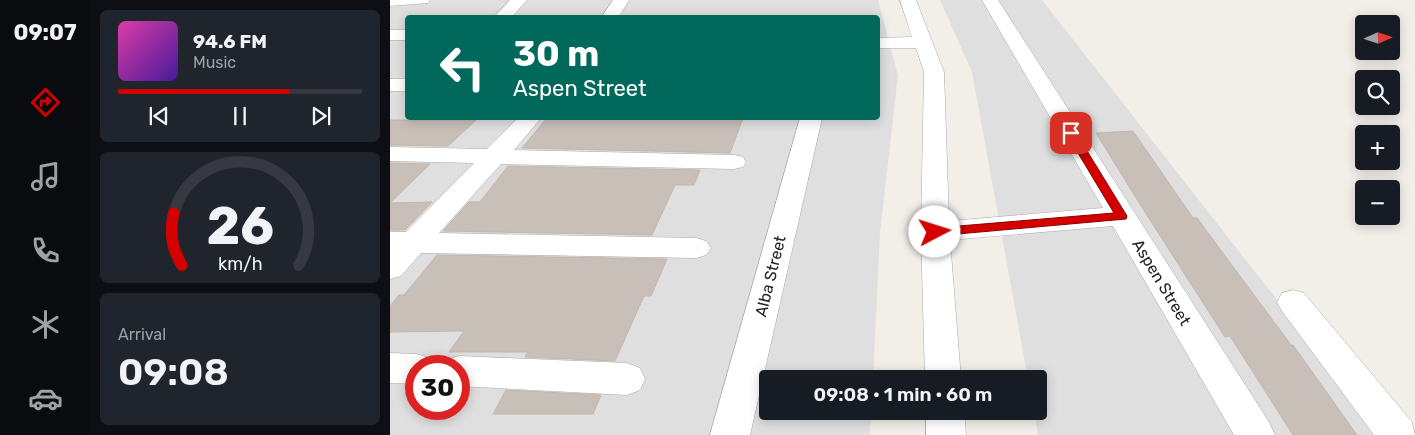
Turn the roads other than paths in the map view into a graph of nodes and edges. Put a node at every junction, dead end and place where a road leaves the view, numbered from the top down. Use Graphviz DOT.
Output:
graph roads {
  1 [pos="422,0"];
  2 [pos="519,0"];
  3 [pos="621,0"];
  4 [pos="908,0"];
  5 [pos="990,0"];
  6 [pos="390,1"];
  7 [pos="504,15"];
  8 [pos="611,15"];
  9 [pos="390,35"];
  10 [pos="405,35"];
  11 [pos="923,42"];
  12 [pos="880,43"];
  13 [pos="390,85"];
  14 [pos="405,85"];
  15 [pos="528,120"];
  16 [pos="810,120"];
  17 [pos="390,154"];
  18 [pos="496,155"];
  19 [pos="734,162"];
  20 [pos="1122,216"];
  21 [pos="935,232"];
  22 [pos="402,242"];
  23 [pos="696,248"];
  24 [pos="390,268"];
  25 [pos="1293,302"];
  26 [pos="390,368"];
  27 [pos="405,369"];
  28 [pos="943,370"];
  29 [pos="470,372"];
  30 [pos="627,379"];
  31 [pos="945,420"];
  32 [pos="730,435"];
  33 [pos="946,435"];
  34 [pos="1255,435"];
  35 [pos="1398,435"];
  1 -- 6 [label="street"];
  2 -- 7 [label="street"];
  3 -- 8 [label="street"];
  4 -- 11 [label="street"];
  5 -- 20 [label="street, Aspen Street"];
  9 -- 10 [label="street"];
  11 -- 12 [label="street"];
  11 -- 21 [label="street"];
  13 -- 14 [label="street"];
  15 -- 18 [label="street"];
  16 -- 32 [label="street, Alba Street"];
  17 -- 18 [label="street"];
  18 -- 19 [label="street"];
  18 -- 22 [label="street"];
  20 -- 21 [label="street"];
  20 -- 34 [label="street, Aspen Street"];
  21 -- 28 [label="street"];
  22 -- 23 [label="street"];
  22 -- 24 [label="street"];
  25 -- 35 [label="street"];
  26 -- 27 [label="street"];
  29 -- 30 [label="street"];
  31 -- 33 [label="street"];
}
